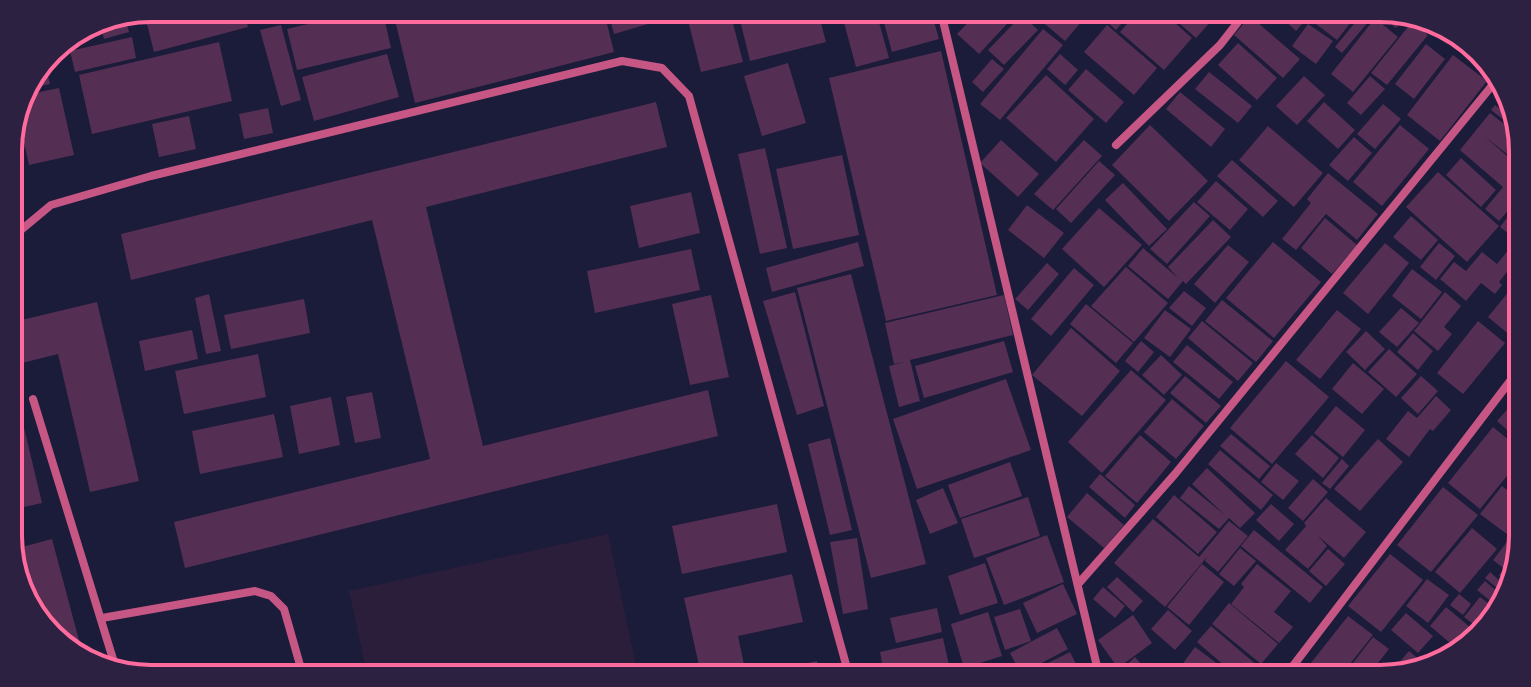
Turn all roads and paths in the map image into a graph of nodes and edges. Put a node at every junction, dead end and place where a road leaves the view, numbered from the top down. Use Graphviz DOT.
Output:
graph roads {
  1 [pos="943,22"];
  2 [pos="1238,22"];
  3 [pos="1492,86"];
  4 [pos="1116,145"];
  5 [pos="22,229"];
  6 [pos="1509,382"];
  7 [pos="33,399"];
  8 [pos="1079,583"];
  9 [pos="102,618"];
  10 [pos="113,659"];
  11 [pos="300,665"];
  12 [pos="846,665"];
  13 [pos="1097,665"];
  14 [pos="1294,665"];
  1 -- 8 [label="street"];
  2 -- 4 [label="street"];
  3 -- 8 [label="street"];
  5 -- 12 [label="street"];
  6 -- 14 [label="street"];
  7 -- 9 [label="street"];
  8 -- 13 [label="street"];
  9 -- 10 [label="street"];
  9 -- 11 [label="street"];
}
